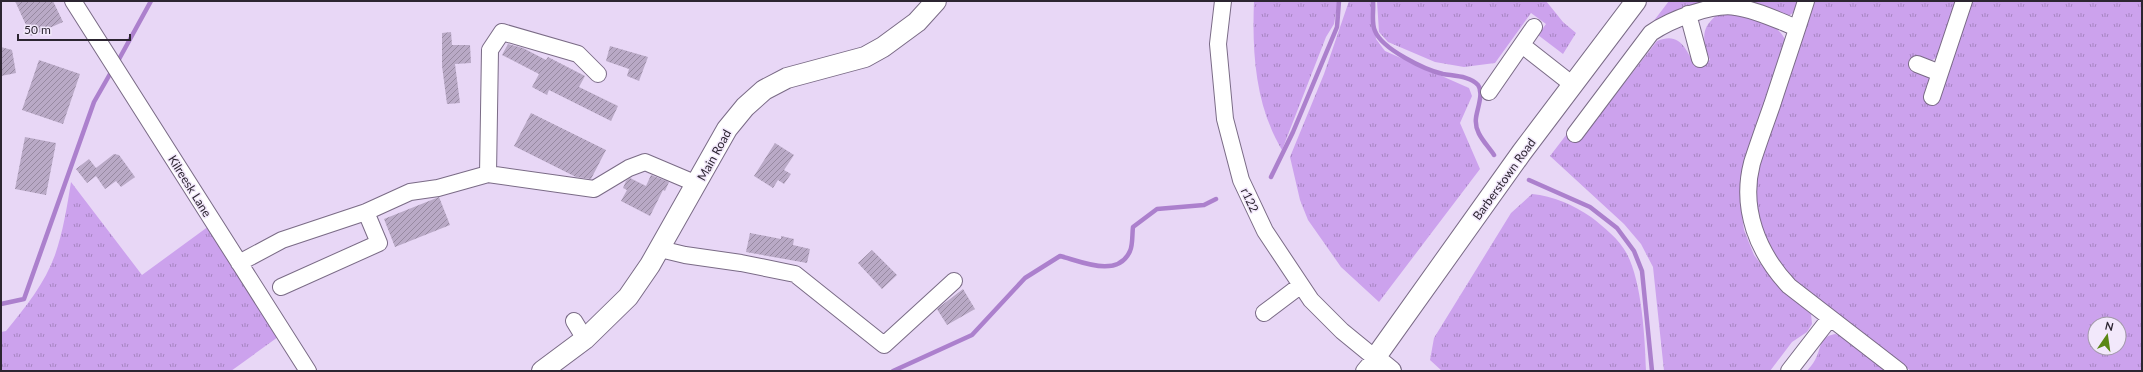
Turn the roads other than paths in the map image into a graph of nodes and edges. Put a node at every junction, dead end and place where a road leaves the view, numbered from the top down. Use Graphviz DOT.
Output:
graph roads {
  1 [pos="73,1"];
  2 [pos="936,1"];
  3 [pos="1223,1"];
  4 [pos="1636,1"];
  5 [pos="1806,1"];
  6 [pos="1964,1"];
  7 [pos="1688,14"];
  8 [pos="1534,28"];
  9 [pos="1797,28"];
  10 [pos="1522,46"];
  11 [pos="1700,59"];
  12 [pos="1916,64"];
  13 [pos="1940,73"];
  14 [pos="598,74"];
  15 [pos="1573,85"];
  16 [pos="1489,92"];
  17 [pos="1932,97"];
  18 [pos="1575,134"];
  19 [pos="488,174"];
  20 [pos="697,184"];
  21 [pos="366,212"];
  22 [pos="660,248"];
  23 [pos="239,263"];
  24 [pos="954,281"];
  25 [pos="1301,285"];
  26 [pos="281,287"];
  27 [pos="1264,313"];
  28 [pos="1830,318"];
  29 [pos="574,321"];
  30 [pos="585,339"];
  31 [pos="1369,364"];
  32 [pos="308,371"];
  33 [pos="542,371"];
  34 [pos="1391,371"];
  35 [pos="1789,371"];
  36 [pos="1899,371"];
  1 -- 23 [label="street, Kilreesk Lane"];
  2 -- 20 [label="main road, Main Road"];
  3 -- 25 [label="street, r122"];
  4 -- 15 [label="main road, Barberstown Road"];
  5 -- 9 [label="street"];
  6 -- 13 [label="street"];
  7 -- 9 [label="street"];
  7 -- 11 [label="street"];
  7 -- 18 [label="street"];
  8 -- 10 [label="street"];
  9 -- 28 [label="street"];
  10 -- 15 [label="street"];
  10 -- 16 [label="street"];
  12 -- 13 [label="street"];
  13 -- 17 [label="street"];
  14 -- 19 [label="street"];
  15 -- 31 [label="main road, Barberstown Road"];
  19 -- 20 [label="street"];
  19 -- 21 [label="street"];
  20 -- 22 [label="main road, Main Road"];
  21 -- 23 [label="street"];
  21 -- 26 [label="street"];
  22 -- 24 [label="street"];
  22 -- 30 [label="main road, Main Road"];
  23 -- 32 [label="street, Kilreesk Lane"];
  25 -- 27 [label="street"];
  25 -- 31 [label="street, r122"];
  28 -- 35 [label="street"];
  28 -- 36 [label="street"];
  29 -- 30 [label="street"];
  30 -- 33 [label="main road, Main Road"];
  31 -- 34 [label="main road"];
}
